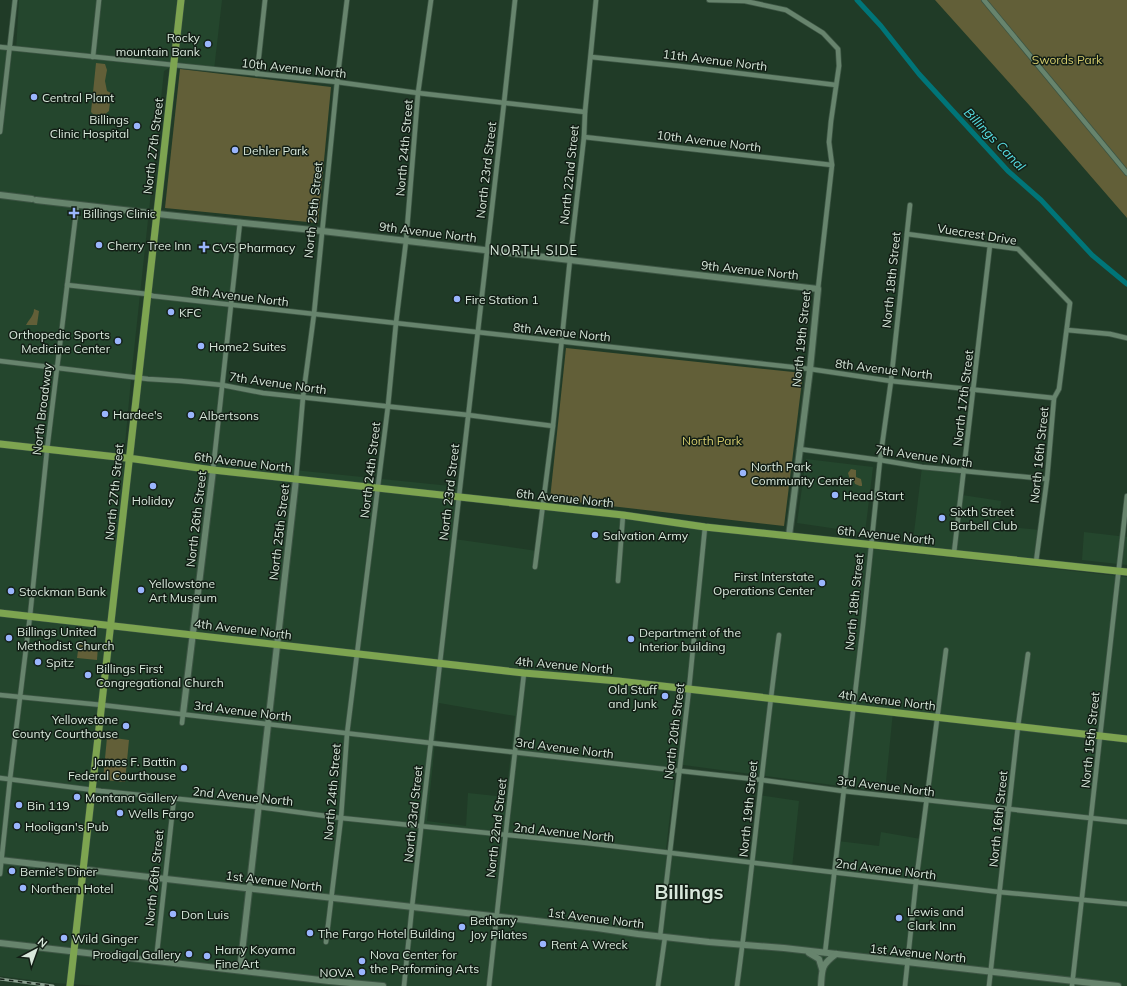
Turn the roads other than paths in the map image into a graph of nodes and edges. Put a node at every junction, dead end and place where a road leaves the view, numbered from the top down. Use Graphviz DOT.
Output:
graph roads {
  1 [pos="15,0"];
  2 [pos="99,0"];
  3 [pos="181,0"];
  4 [pos="264,0"];
  5 [pos="347,0"];
  6 [pos="431,0"];
  7 [pos="515,0"];
  8 [pos="596,0"];
  9 [pos="709,0"];
  10 [pos="984,0"];
  11 [pos="0,47"];
  12 [pos="10,48"];
  13 [pos="93,57"];
  14 [pos="591,57"];
  15 [pos="174,64"];
  16 [pos="258,74"];
  17 [pos="337,82"];
  18 [pos="836,85"];
  19 [pos="418,94"];
  20 [pos="504,103"];
  21 [pos="585,112"];
  22 [pos="0,132"];
  23 [pos="584,137"];
  24 [pos="832,165"];
  25 [pos="1127,173"];
  26 [pos="0,195"];
  27 [pos="77,205"];
  28 [pos="910,205"];
  29 [pos="156,214"];
  30 [pos="240,222"];
  31 [pos="322,231"];
  32 [pos="907,234"];
  33 [pos="406,241"];
  34 [pos="990,245"];
  35 [pos="487,250"];
  36 [pos="570,259"];
  37 [pos="67,285"];
  38 [pos="818,289"];
  39 [pos="147,294"];
  40 [pos="1070,302"];
  41 [pos="231,305"];
  42 [pos="314,314"];
  43 [pos="396,323"];
  44 [pos="1067,330"];
  45 [pos="478,333"];
  46 [pos="1127,338"];
  47 [pos="561,342"];
  48 [pos="0,361"];
  49 [pos="57,368"];
  50 [pos="810,369"];
  51 [pos="139,377"];
  52 [pos="890,381"];
  53 [pos="222,385"];
  54 [pos="974,390"];
  55 [pos="303,397"];
  56 [pos="1054,398"];
  57 [pos="388,406"];
  58 [pos="468,415"];
  59 [pos="553,426"];
  60 [pos="0,444"];
  61 [pos="799,449"];
  62 [pos="47,450"];
  63 [pos="130,458"];
  64 [pos="880,460"];
  65 [pos="213,470"];
  66 [pos="964,472"];
  67 [pos="296,479"];
  68 [pos="1047,480"];
  69 [pos="378,488"];
  70 [pos="1127,496"];
  71 [pos="459,498"];
  72 [pos="544,507"];
  73 [pos="623,515"];
  74 [pos="705,527"];
  75 [pos="789,536"];
  76 [pos="871,544"];
  77 [pos="954,553"];
  78 [pos="1036,562"];
  79 [pos="535,567"];
  80 [pos="1118,571"];
  81 [pos="1127,572"];
  82 [pos="618,581"];
  83 [pos="0,613"];
  84 [pos="30,616"];
  85 [pos="111,626"];
  86 [pos="193,634"];
  87 [pos="779,635"];
  88 [pos="277,644"];
  89 [pos="946,650"];
  90 [pos="357,653"];
  91 [pos="1028,654"];
  92 [pos="440,663"];
  93 [pos="524,673"];
  94 [pos="689,689"];
  95 [pos="0,696"];
  96 [pos="20,698"];
  97 [pos="770,698"];
  98 [pos="102,705"];
  99 [pos="854,707"];
  100 [pos="183,714"];
  101 [pos="936,717"];
  102 [pos="182,722"];
  103 [pos="268,724"];
  104 [pos="1018,726"];
  105 [pos="347,734"];
  106 [pos="1101,736"];
  107 [pos="1127,739"];
  108 [pos="431,744"];
  109 [pos="515,752"];
  110 [pos="679,772"];
  111 [pos="0,778"];
  112 [pos="10,779"];
  113 [pos="762,780"];
  114 [pos="92,789"];
  115 [pos="843,791"];
  116 [pos="174,798"];
  117 [pos="926,801"];
  118 [pos="259,807"];
  119 [pos="1009,810"];
  120 [pos="341,818"];
  121 [pos="1091,818"];
  122 [pos="1127,822"];
  123 [pos="422,826"];
  124 [pos="505,836"];
  125 [pos="670,854"];
  126 [pos="1,861"];
  127 [pos="753,863"];
  128 [pos="83,870"];
  129 [pos="835,872"];
  130 [pos="0,874"];
  131 [pos="165,879"];
  132 [pos="916,882"];
  133 [pos="250,889"];
  134 [pos="999,892"];
  135 [pos="331,898"];
  136 [pos="1083,900"];
  137 [pos="1127,904"];
  138 [pos="412,907"];
  139 [pos="495,916"];
  140 [pos="662,937"];
  141 [pos="326,942"];
  142 [pos="0,943"];
  143 [pos="743,945"];
  144 [pos="807,951"];
  145 [pos="74,953"];
  146 [pos="825,953"];
  147 [pos="836,954"];
  148 [pos="156,961"];
  149 [pos="908,962"];
  150 [pos="240,970"];
  151 [pos="822,970"];
  152 [pos="990,972"];
  153 [pos="1072,983"];
  154 [pos="70,986"];
  155 [pos="383,986"];
  156 [pos="404,986"];
  157 [pos="489,986"];
  158 [pos="658,986"];
  159 [pos="737,986"];
  160 [pos="821,986"];
  161 [pos="905,986"];
  162 [pos="989,986"];
  163 [pos="1118,986"];
  1 -- 12 [label="street"];
  2 -- 13 [label="street"];
  3 -- 15 [label="main road, North 27th Street"];
  4 -- 16 [label="street"];
  5 -- 17 [label="street, North 25th Street"];
  6 -- 19 [label="street, North 24th Street"];
  7 -- 20 [label="street, North 23rd Street"];
  8 -- 14 [label="street, North 22nd Street"];
  9 -- 18 [label="street, North 19th Street"];
  10 -- 25 [label="street"];
  11 -- 12 [label="street, 10th Avenue North"];
  12 -- 13 [label="street, 10th Avenue North"];
  12 -- 22 [label="street"];
  13 -- 15 [label="street, 10th Avenue North"];
  14 -- 18 [label="street, 11th Avenue North"];
  14 -- 21 [label="street, North 22nd Street"];
  15 -- 16 [label="street, 10th Avenue North"];
  15 -- 29 [label="main road, North 27th Street"];
  16 -- 17 [label="street, 10th Avenue North"];
  17 -- 19 [label="street, 10th Avenue North"];
  17 -- 31 [label="street, North 25th Street"];
  18 -- 24 [label="street, North 19th Street"];
  19 -- 20 [label="street, 10th Avenue North"];
  19 -- 33 [label="street, North 24th Street"];
  20 -- 21 [label="street, 10th Avenue North"];
  20 -- 35 [label="street, North 23rd Street"];
  21 -- 23 [label="street, North 22nd Street"];
  23 -- 24 [label="street, 10th Avenue North"];
  23 -- 36 [label="street, North 22nd Street"];
  24 -- 38 [label="street, North 19th Street"];
  26 -- 27 [label="street, 9th Avenue North"];
  27 -- 29 [label="street, 9th Avenue North"];
  27 -- 37 [label="street, North Broadway"];
  28 -- 32 [label="street, North 18th Street"];
  29 -- 30 [label="street, 9th Avenue North"];
  29 -- 39 [label="main road, North 27th Street"];
  30 -- 31 [label="street, 9th Avenue North"];
  30 -- 41 [label="street, North 26th Street"];
  31 -- 33 [label="street, 9th Avenue North"];
  31 -- 42 [label="street, North 25th Street"];
  32 -- 34 [label="street, Vuecrest Drive"];
  32 -- 52 [label="street, North 18th Street"];
  33 -- 35 [label="street, 9th Avenue North"];
  33 -- 43 [label="street, North 24th Street"];
  34 -- 40 [label="street, Vuecrest Drive"];
  34 -- 54 [label="street, North 17th Street"];
  35 -- 36 [label="street, 9th Avenue North"];
  35 -- 45 [label="street, North 23rd Street"];
  36 -- 38 [label="street, 9th Avenue North"];
  36 -- 47 [label="street, North 22nd Street"];
  37 -- 39 [label="street, 8th Avenue North"];
  37 -- 49 [label="street, North Broadway"];
  38 -- 50 [label="street, North 19th Street"];
  39 -- 41 [label="street, 8th Avenue North"];
  39 -- 51 [label="main road, North 27th Street"];
  40 -- 44 [label="street, North 16th Street"];
  41 -- 42 [label="street, 8th Avenue North"];
  41 -- 53 [label="street, North 26th Street"];
  42 -- 43 [label="street, 8th Avenue North"];
  42 -- 55 [label="street, North 25th Street"];
  43 -- 45 [label="street, 8th Avenue North"];
  43 -- 57 [label="street, North 24th Street"];
  44 -- 46 [label="street"];
  44 -- 56 [label="street, North 16th Street"];
  45 -- 47 [label="street, 8th Avenue North"];
  45 -- 58 [label="street, North 23rd Street"];
  47 -- 50 [label="street, 8th Avenue North"];
  47 -- 59 [label="street, North 22nd Street"];
  48 -- 49 [label="street, 7th Avenue North"];
  49 -- 51 [label="street, 7th Avenue North"];
  49 -- 62 [label="street, North Broadway"];
  50 -- 52 [label="street, 8th Avenue North"];
  50 -- 61 [label="street, North 19th Street"];
  51 -- 53 [label="street, 7th Avenue North"];
  51 -- 63 [label="main road, North 27th Street"];
  52 -- 54 [label="street, 8th Avenue North"];
  52 -- 64 [label="street, North 18th Street"];
  53 -- 55 [label="street, 7th Avenue North"];
  53 -- 65 [label="street, North 26th Street"];
  54 -- 56 [label="street, 8th Avenue North"];
  54 -- 66 [label="street, North 17th Street"];
  55 -- 57 [label="street, 7th Avenue North"];
  55 -- 67 [label="street, North 25th Street"];
  56 -- 68 [label="street, North 16th Street"];
  57 -- 58 [label="street, 7th Avenue North"];
  57 -- 69 [label="street, North 24th Street"];
  58 -- 59 [label="street, 7th Avenue North"];
  58 -- 71 [label="street, North 23rd Street"];
  59 -- 72 [label="street, North 22nd Street"];
  60 -- 62 [label="main road, 6th Avenue North"];
  61 -- 64 [label="street, 7th Avenue North"];
  61 -- 75 [label="street, North 19th Street"];
  62 -- 63 [label="main road, 6th Avenue North"];
  62 -- 84 [label="street, North Broadway"];
  63 -- 65 [label="main road, 6th Avenue North"];
  63 -- 85 [label="main road, North 27th Street"];
  64 -- 66 [label="street, 7th Avenue North"];
  64 -- 76 [label="street, North 18th Street"];
  65 -- 67 [label="main road, 6th Avenue North"];
  65 -- 86 [label="street, North 26th Street"];
  66 -- 68 [label="street, 7th Avenue North"];
  66 -- 77 [label="street, North 17th Street"];
  67 -- 69 [label="main road, 6th Avenue North"];
  67 -- 88 [label="street, North 25th Street"];
  68 -- 78 [label="street, North 16th Street"];
  69 -- 71 [label="main road, 6th Avenue North"];
  69 -- 90 [label="street, North 24th Street"];
  70 -- 80 [label="street, North 15th Street"];
  71 -- 72 [label="main road, 6th Avenue North"];
  71 -- 92 [label="street, North 23rd Street"];
  72 -- 73 [label="main road, 6th Avenue North"];
  72 -- 79 [label="street, North 22nd Street"];
  73 -- 74 [label="main road, 6th Avenue North"];
  73 -- 82 [label="street"];
  74 -- 75 [label="main road, 6th Avenue North"];
  74 -- 94 [label="street, North 20th Street"];
  75 -- 76 [label="main road, 6th Avenue North"];
  76 -- 77 [label="main road, 6th Avenue North"];
  76 -- 99 [label="street, North 18th Street"];
  77 -- 78 [label="main road, 6th Avenue North"];
  78 -- 80 [label="main road, 6th Avenue North"];
  80 -- 81 [label="main road, 6th Avenue North"];
  80 -- 106 [label="street, North 15th Street"];
  83 -- 84 [label="main road, 4th Avenue North"];
  84 -- 85 [label="main road, 4th Avenue North"];
  84 -- 96 [label="street, North Broadway"];
  85 -- 86 [label="main road, 4th Avenue North"];
  85 -- 98 [label="main road, North 27th Street"];
  86 -- 88 [label="main road, 4th Avenue North"];
  86 -- 100 [label="street, North 26th Street"];
  87 -- 97 [label="street, North 19th Street"];
  88 -- 90 [label="main road, 4th Avenue North"];
  88 -- 103 [label="street, North 25th Street"];
  89 -- 101 [label="street"];
  90 -- 92 [label="main road, 4th Avenue North"];
  90 -- 105 [label="street, North 24th Street"];
  91 -- 104 [label="street, North 16th Street"];
  92 -- 93 [label="main road, 4th Avenue North"];
  92 -- 108 [label="street, North 23rd Street"];
  93 -- 94 [label="main road, 4th Avenue North"];
  93 -- 109 [label="street, North 22nd Street"];
  94 -- 97 [label="main road, 4th Avenue North"];
  94 -- 110 [label="street, North 20th Street"];
  95 -- 96 [label="street, 3rd Avenue North"];
  96 -- 98 [label="street, 3rd Avenue North"];
  96 -- 112 [label="street, North Broadway"];
  97 -- 99 [label="main road, 4th Avenue North"];
  97 -- 113 [label="street, North 19th Street"];
  98 -- 100 [label="street, 3rd Avenue North"];
  98 -- 114 [label="main road, North 27th Street"];
  99 -- 101 [label="main road, 4th Avenue North"];
  99 -- 115 [label="street, North 18th Street"];
  100 -- 102 [label="street, North 26th Street"];
  100 -- 103 [label="street, 3rd Avenue North"];
  101 -- 104 [label="main road, 4th Avenue North"];
  101 -- 117 [label="street"];
  103 -- 105 [label="street, 3rd Avenue North"];
  103 -- 118 [label="street, North 25th Street"];
  104 -- 106 [label="main road, 4th Avenue North"];
  104 -- 119 [label="street, North 16th Street"];
  105 -- 108 [label="street, 3rd Avenue North"];
  105 -- 120 [label="street, North 24th Street"];
  106 -- 107 [label="main road, 4th Avenue North"];
  106 -- 121 [label="street, North 15th Street"];
  108 -- 109 [label="street, 3rd Avenue North"];
  108 -- 123 [label="street, North 23rd Street"];
  109 -- 110 [label="street, 3rd Avenue North"];
  109 -- 124 [label="street, North 22nd Street"];
  110 -- 113 [label="street, 3rd Avenue North"];
  110 -- 125 [label="street, North 20th Street"];
  111 -- 112 [label="street, 2nd Avenue North"];
  112 -- 114 [label="street, 2nd Avenue North"];
  112 -- 126 [label="street, North Broadway"];
  113 -- 115 [label="street, 3rd Avenue North"];
  113 -- 127 [label="street, North 19th Street"];
  114 -- 116 [label="street, 2nd Avenue North"];
  114 -- 128 [label="main road, North 27th Street"];
  115 -- 117 [label="street, 3rd Avenue North"];
  115 -- 129 [label="street, North 18th Street"];
  116 -- 118 [label="street, 2nd Avenue North"];
  116 -- 131 [label="street, North 26th Street"];
  117 -- 119 [label="street, 3rd Avenue North"];
  117 -- 132 [label="street"];
  118 -- 120 [label="street, 2nd Avenue North"];
  118 -- 133 [label="street, North 25th Street"];
  119 -- 121 [label="street, 3rd Avenue North"];
  119 -- 134 [label="street, North 16th Street"];
  120 -- 123 [label="street, 2nd Avenue North"];
  120 -- 135 [label="street, North 24th Street"];
  121 -- 122 [label="street, 3rd Avenue North"];
  121 -- 136 [label="street, North 15th Street"];
  123 -- 124 [label="street, 2nd Avenue North"];
  123 -- 138 [label="street, North 23rd Street"];
  124 -- 125 [label="street, 2nd Avenue North"];
  124 -- 139 [label="street, North 22nd Street"];
  125 -- 127 [label="street, 2nd Avenue North"];
  125 -- 140 [label="street, North 20th Street"];
  126 -- 128 [label="street, 1st Avenue North"];
  126 -- 130 [label="street, North Broadway"];
  127 -- 129 [label="street, 2nd Avenue North"];
  127 -- 143 [label="street, North 19th Street"];
  128 -- 131 [label="street, 1st Avenue North"];
  128 -- 145 [label="main road, North 27th Street"];
  129 -- 132 [label="street, 2nd Avenue North"];
  129 -- 146 [label="street, North 18th Street"];
  131 -- 133 [label="street, 1st Avenue North"];
  131 -- 148 [label="street, North 26th Street"];
  132 -- 134 [label="street, 2nd Avenue North"];
  132 -- 149 [label="street"];
  133 -- 135 [label="street, 1st Avenue North"];
  133 -- 150 [label="street, North 25th Street"];
  134 -- 136 [label="street, 2nd Avenue North"];
  134 -- 152 [label="street, North 16th Street"];
  135 -- 138 [label="street, 1st Avenue North"];
  135 -- 141 [label="street, North 24th Street"];
  136 -- 137 [label="street, 2nd Avenue North"];
  136 -- 153 [label="street, North 15th Street"];
  138 -- 139 [label="street, 1st Avenue North"];
  138 -- 156 [label="street, North 23rd Street"];
  139 -- 140 [label="street, 1st Avenue North"];
  139 -- 157 [label="street, North 22nd Street"];
  140 -- 143 [label="street, 1st Avenue North"];
  140 -- 158 [label="street, North 20th Street"];
  142 -- 145 [label="street"];
  143 -- 144 [label="street, 1st Avenue North"];
  143 -- 159 [label="street, North 19th Street"];
  144 -- 146 [label="street, 1st Avenue North"];
  144 -- 151 [label="street"];
  145 -- 148 [label="street"];
  145 -- 154 [label="main road, North 27th Street"];
  146 -- 147 [label="street, 1st Avenue North"];
  147 -- 149 [label="street, 1st Avenue North"];
  147 -- 151 [label="street"];
  148 -- 150 [label="street"];
  149 -- 152 [label="street, 1st Avenue North"];
  149 -- 161 [label="street"];
  150 -- 155 [label="street"];
  151 -- 160 [label="street"];
  152 -- 153 [label="street, 1st Avenue North"];
  152 -- 162 [label="street, North 16th Street"];
  153 -- 163 [label="street, 1st Avenue North"];
}
